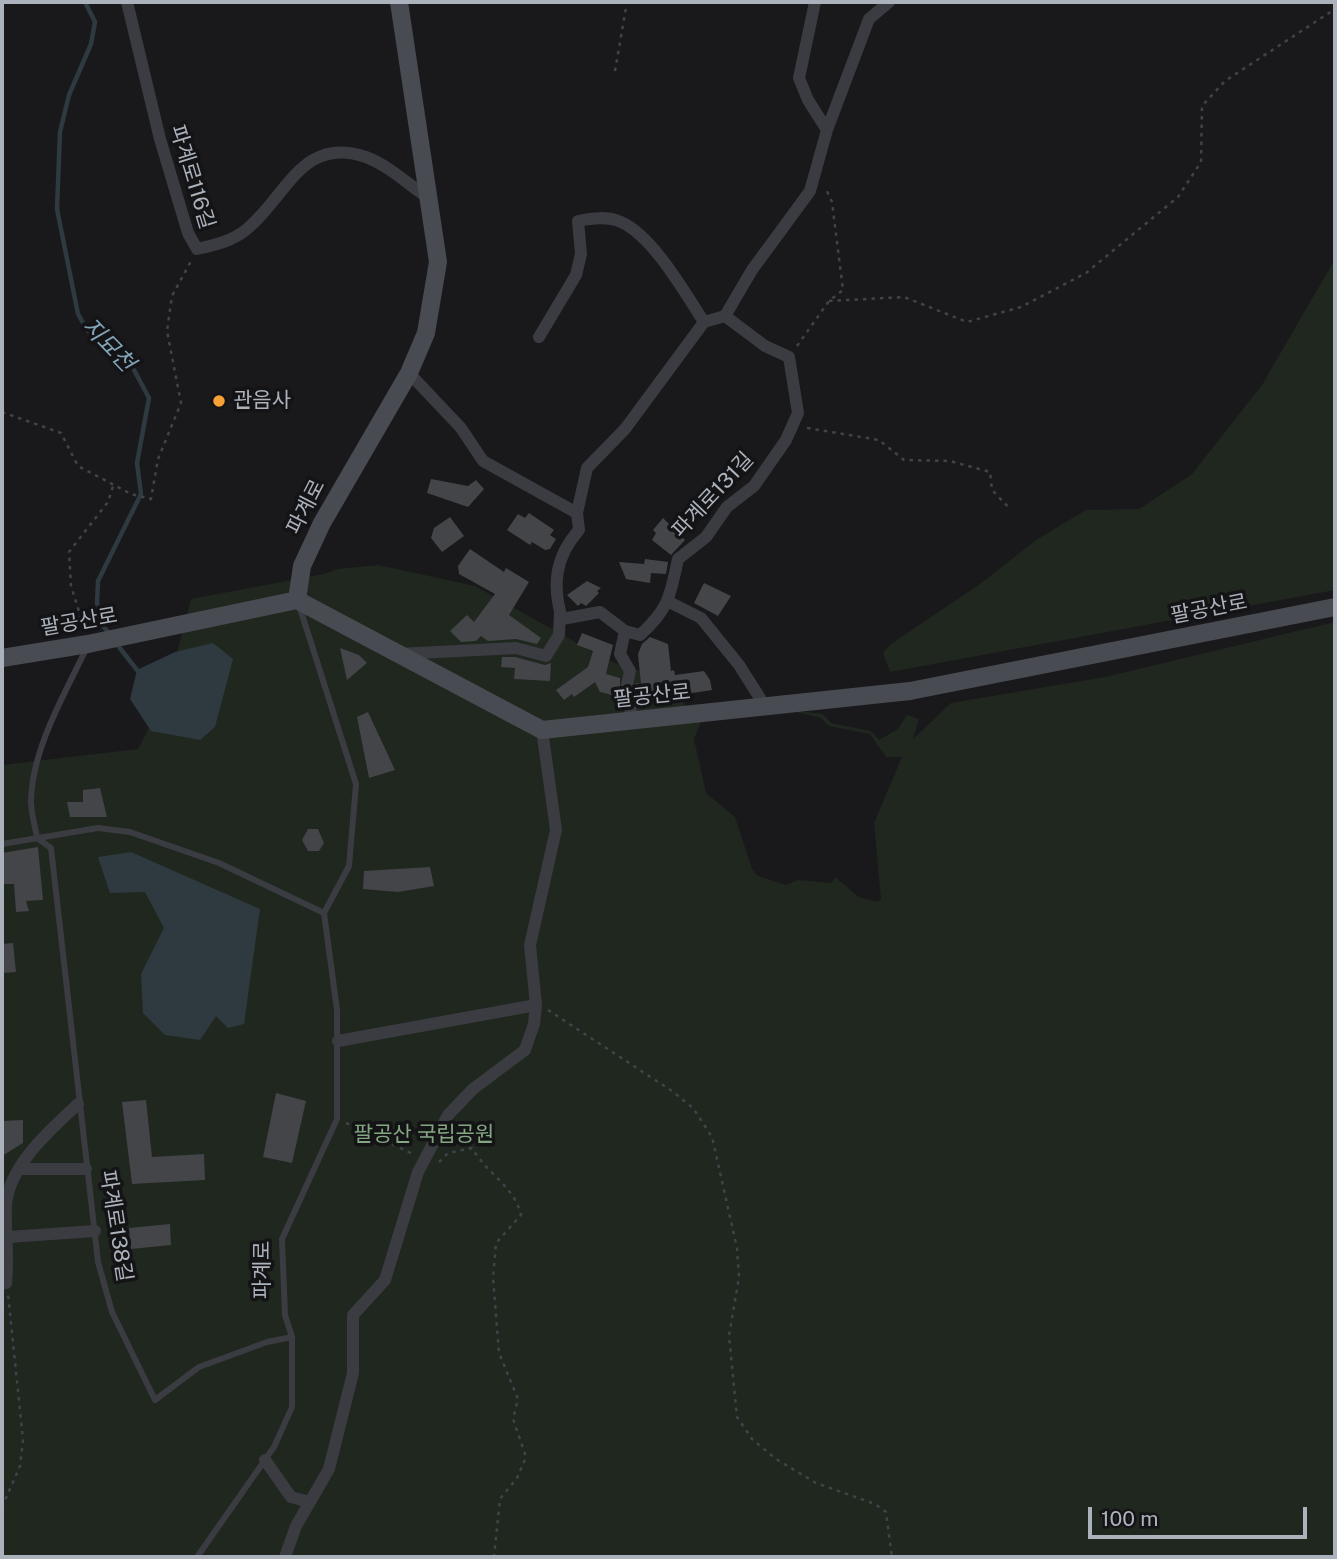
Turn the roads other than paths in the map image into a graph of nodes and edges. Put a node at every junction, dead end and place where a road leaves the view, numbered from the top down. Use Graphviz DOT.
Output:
graph roads {
  1 [pos="127,2"];
  2 [pos="399,2"];
  3 [pos="815,2"];
  4 [pos="889,2"];
  5 [pos="827,130"];
  6 [pos="429,199"];
  7 [pos="725,316"];
  8 [pos="704,322"];
  9 [pos="539,337"];
  10 [pos="409,373"];
  11 [pos="577,513"];
  12 [pos="297,600"];
  13 [pos="669,603"];
  14 [pos="1335,607"];
  15 [pos="560,612"];
  16 [pos="625,631"];
  17 [pos="88,644"];
  18 [pos="395,654"];
  19 [pos="2,658"];
  20 [pos="765,706"];
  21 [pos="632,720"];
  22 [pos="542,730"];
  23 [pos="37,838"];
  24 [pos="2,844"];
  25 [pos="324,913"];
  26 [pos="536,1005"];
  27 [pos="338,1041"];
  28 [pos="78,1104"];
  29 [pos="86,1169"];
  30 [pos="19,1170"];
  31 [pos="95,1231"];
  32 [pos="8,1237"];
  33 [pos="4,1283"];
  34 [pos="292,1337"];
  35 [pos="265,1460"];
  36 [pos="310,1502"];
  37 [pos="197,1557"];
  38 [pos="285,1557"];
  1 -- 6 [label="street, 파계로116길"];
  2 -- 6 [label="street, 파계로"];
  3 -- 5 [label="street"];
  4 -- 5 [label="street"];
  5 -- 7 [label="street"];
  6 -- 10 [label="street, 파계로"];
  7 -- 8 [label="street"];
  7 -- 13 [label="street, 파계로131길"];
  8 -- 9 [label="street"];
  8 -- 11 [label="street"];
  10 -- 11 [label="street"];
  10 -- 12 [label="street, 파계로"];
  11 -- 15 [label="street"];
  12 -- 17 [label="street, 팔공산로"];
  12 -- 18 [label="street"];
  12 -- 25 [label="lane, 파계로"];
  13 -- 16 [label="street, 파계로131길"];
  13 -- 20 [label="street"];
  14 -- 20 [label="street, 팔공산로"];
  15 -- 16 [label="street"];
  15 -- 18 [label="street"];
  16 -- 21 [label="street"];
  17 -- 19 [label="street, 팔공산로"];
  17 -- 23 [label="lane"];
  18 -- 22 [label="street"];
  20 -- 21 [label="street, 팔공산로"];
  21 -- 22 [label="street, 팔공산로"];
  22 -- 26 [label="street"];
  23 -- 24 [label="lane"];
  23 -- 25 [label="lane"];
  23 -- 28 [label="lane, 파계로138길"];
  25 -- 27 [label="lane, 파계로"];
  26 -- 27 [label="street"];
  26 -- 36 [label="street"];
  27 -- 34 [label="lane, 파계로"];
  28 -- 29 [label="lane, 파계로138길"];
  28 -- 30 [label="street"];
  29 -- 30 [label="street"];
  29 -- 31 [label="lane, 파계로138길"];
  30 -- 32 [label="street"];
  31 -- 32 [label="street"];
  31 -- 34 [label="lane, 파계로138길"];
  32 -- 33 [label="street"];
  34 -- 35 [label="lane, 파계로"];
  35 -- 36 [label="street"];
  35 -- 37 [label="lane, 파계로"];
  36 -- 38 [label="street"];
}
